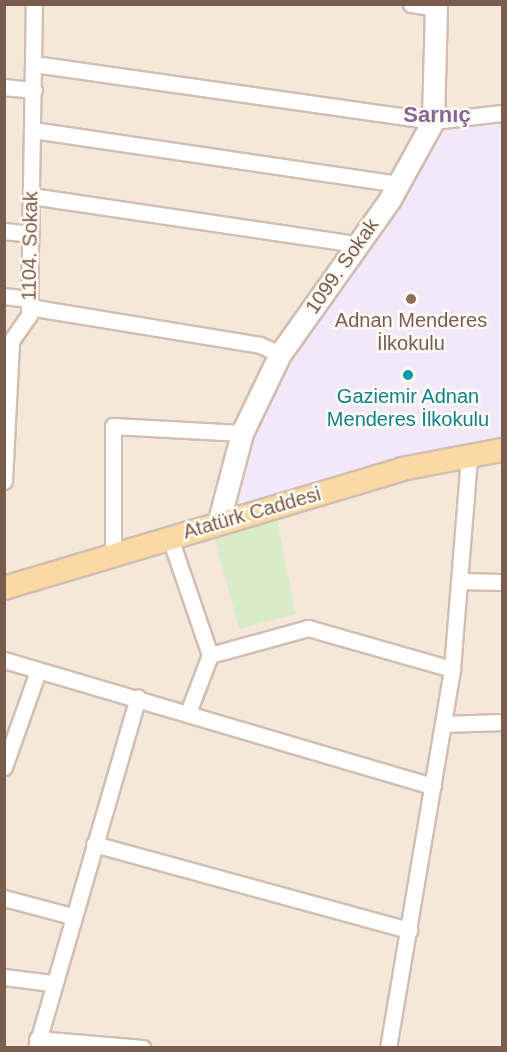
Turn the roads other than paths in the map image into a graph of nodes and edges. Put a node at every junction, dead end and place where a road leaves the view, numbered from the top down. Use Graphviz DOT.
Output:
graph roads {
  1 [pos="34,4"];
  2 [pos="411,4"];
  3 [pos="436,6"];
  4 [pos="34,64"];
  5 [pos="4,87"];
  6 [pos="34,90"];
  7 [pos="502,112"];
  8 [pos="434,121"];
  9 [pos="33,130"];
  10 [pos="398,184"];
  11 [pos="31,196"];
  12 [pos="4,231"];
  13 [pos="31,234"];
  14 [pos="358,244"];
  15 [pos="4,296"];
  16 [pos="29,303"];
  17 [pos="280,354"];
  18 [pos="242,433"];
  19 [pos="502,450"];
  20 [pos="469,456"];
  21 [pos="4,481"];
  22 [pos="218,524"];
  23 [pos="170,538"];
  24 [pos="113,555"];
  25 [pos="459,581"];
  26 [pos="502,582"];
  27 [pos="4,588"];
  28 [pos="210,655"];
  29 [pos="4,660"];
  30 [pos="452,669"];
  31 [pos="38,671"];
  32 [pos="138,698"];
  33 [pos="188,713"];
  34 [pos="502,722"];
  35 [pos="443,724"];
  36 [pos="4,767"];
  37 [pos="433,786"];
  38 [pos="94,843"];
  39 [pos="4,898"];
  40 [pos="72,916"];
  41 [pos="409,930"];
  42 [pos="4,977"];
  43 [pos="52,983"];
  44 [pos="37,1043"];
  45 [pos="143,1047"];
  46 [pos="388,1047"];
  1 -- 4 [label="street, 1104. Sokak"];
  2 -- 3 [label="street"];
  3 -- 8 [label="street, 1099. Sokak"];
  4 -- 6 [label="street, 1104. Sokak"];
  4 -- 8 [label="street"];
  5 -- 6 [label="street"];
  6 -- 9 [label="street, 1104. Sokak"];
  7 -- 8 [label="street"];
  8 -- 10 [label="street, 1099. Sokak"];
  9 -- 10 [label="street"];
  9 -- 11 [label="street, 1104. Sokak"];
  10 -- 14 [label="street, 1099. Sokak"];
  11 -- 13 [label="street, 1104. Sokak"];
  11 -- 14 [label="street"];
  12 -- 13 [label="street"];
  13 -- 16 [label="street, 1104. Sokak"];
  14 -- 17 [label="street, 1099. Sokak"];
  15 -- 16 [label="street"];
  16 -- 17 [label="street"];
  16 -- 21 [label="street, 1104. Sokak"];
  17 -- 18 [label="street, 1099. Sokak"];
  18 -- 22 [label="street, 1099. Sokak"];
  18 -- 24 [label="street"];
  19 -- 20 [label="main road, Atatürk Caddesi"];
  20 -- 22 [label="main road, Atatürk Caddesi"];
  20 -- 25 [label="street"];
  22 -- 23 [label="main road, Atatürk Caddesi"];
  23 -- 24 [label="main road, Atatürk Caddesi"];
  23 -- 28 [label="street"];
  24 -- 27 [label="main road, Atatürk Caddesi"];
  25 -- 26 [label="street"];
  25 -- 30 [label="street"];
  28 -- 30 [label="street"];
  28 -- 33 [label="street"];
  29 -- 31 [label="street"];
  30 -- 35 [label="street"];
  31 -- 32 [label="street"];
  31 -- 36 [label="street"];
  32 -- 33 [label="street"];
  32 -- 38 [label="street"];
  33 -- 37 [label="street"];
  34 -- 35 [label="street"];
  35 -- 37 [label="street"];
  37 -- 41 [label="street"];
  38 -- 40 [label="street"];
  38 -- 41 [label="street"];
  39 -- 40 [label="street"];
  40 -- 43 [label="street"];
  41 -- 46 [label="street"];
  42 -- 43 [label="street"];
  43 -- 44 [label="street"];
  44 -- 45 [label="street"];
}
